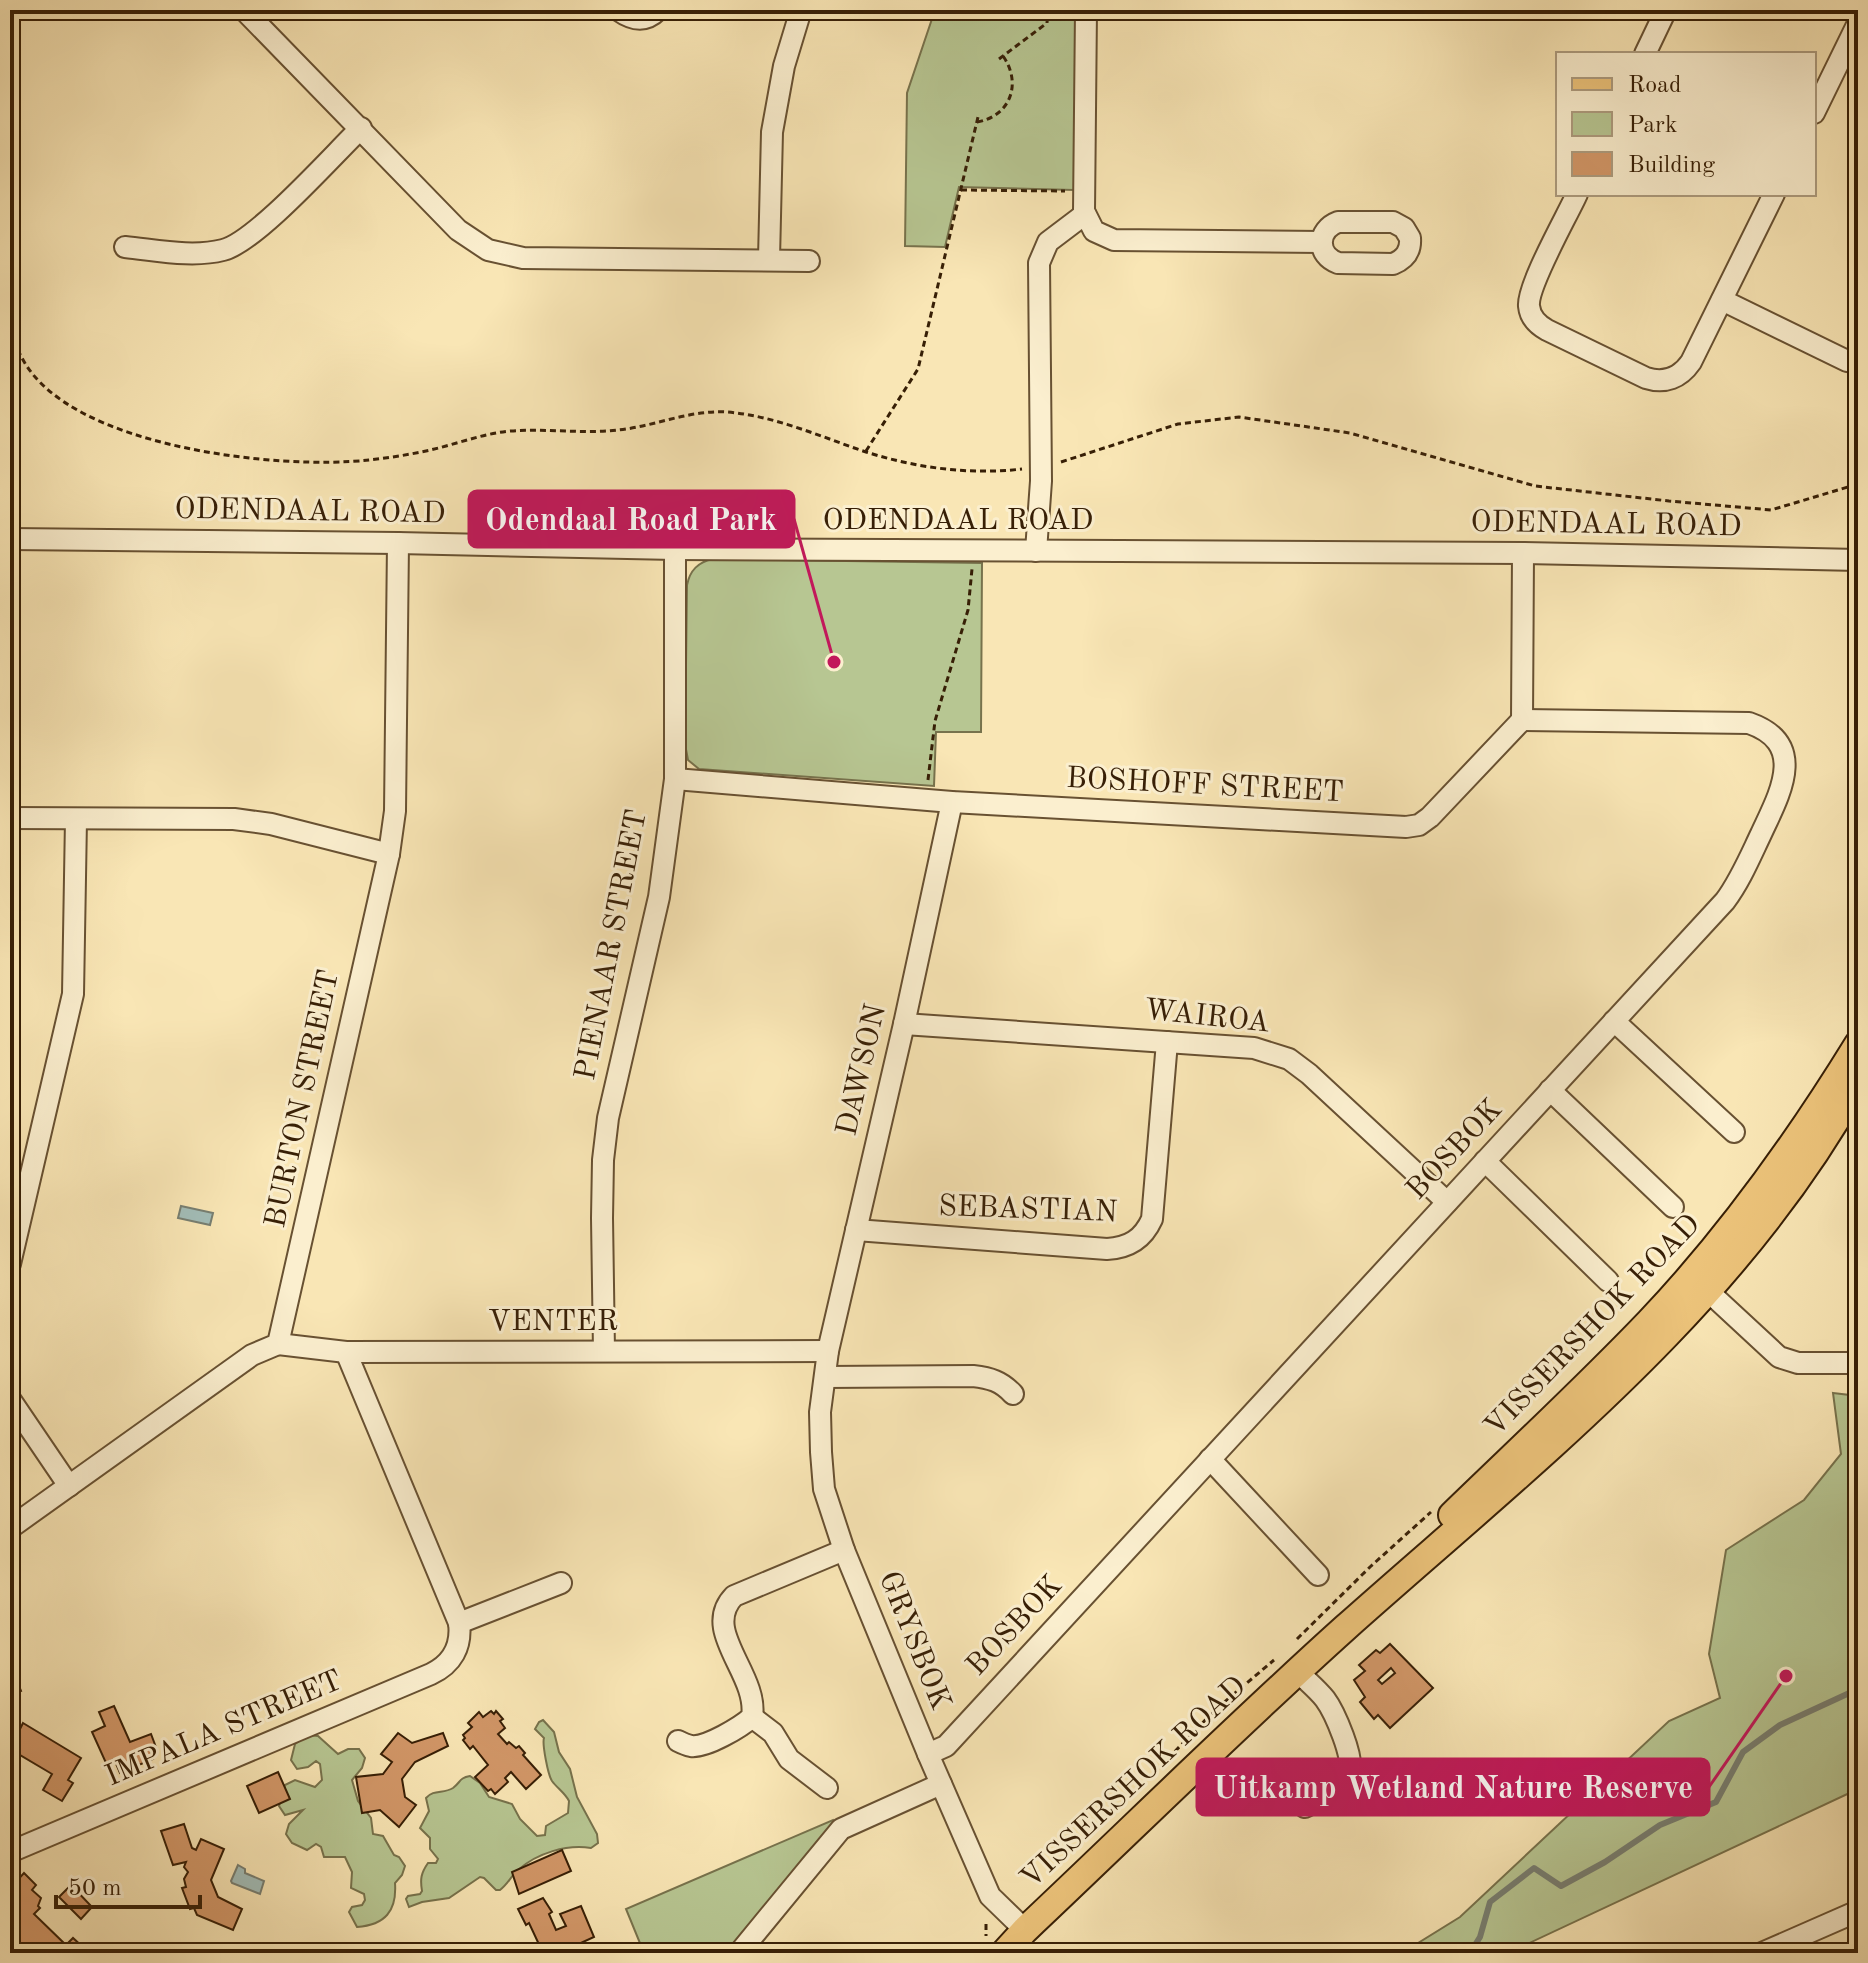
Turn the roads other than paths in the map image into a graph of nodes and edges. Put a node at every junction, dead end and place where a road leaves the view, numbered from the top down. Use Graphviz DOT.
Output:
graph roads {
  1 [pos="244,10"];
  2 [pos="618,10"];
  3 [pos="658,10"];
  4 [pos="801,10"];
  5 [pos="1086,10"];
  6 [pos="1666,10"];
  7 [pos="1858,23"];
  8 [pos="1646,52"];
  9 [pos="1816,109"];
  10 [pos="361,128"];
  11 [pos="1576,196"];
  12 [pos="1773,196"];
  13 [pos="1085,214"];
  14 [pos="1321,242"];
  15 [pos="125,247"];
  16 [pos="769,259"];
  17 [pos="809,261"];
  18 [pos="1722,300"];
  19 [pos="1858,363"];
  20 [pos="10,539"];
  21 [pos="398,543"];
  22 [pos="675,549"];
  23 [pos="1036,551"];
  24 [pos="1523,553"];
  25 [pos="1858,560"];
  26 [pos="1522,720"];
  27 [pos="675,779"];
  28 [pos="952,802"];
  29 [pos="10,818"];
  30 [pos="76,819"];
  31 [pos="389,854"];
  32 [pos="1614,1021"];
  33 [pos="904,1024"];
  34 [pos="1167,1042"];
  35 [pos="1858,1044"];
  36 [pos="1858,1082"];
  37 [pos="1550,1090"];
  38 [pos="1734,1132"];
  39 [pos="1485,1161"];
  40 [pos="1447,1202"];
  41 [pos="1673,1207"];
  42 [pos="856,1230"];
  43 [pos="10,1264"];
  44 [pos="1608,1281"];
  45 [pos="1699,1283"];
  46 [pos="278,1344"];
  47 [pos="604,1351"];
  48 [pos="828,1351"];
  49 [pos="346,1352"];
  50 [pos="1858,1363"];
  51 [pos="825,1377"];
  52 [pos="1013,1394"];
  53 [pos="10,1399"];
  54 [pos="1210,1459"];
  55 [pos="69,1486"];
  56 [pos="10,1528"];
  57 [pos="844,1550"];
  58 [pos="1318,1575"];
  59 [pos="561,1583"];
  60 [pos="459,1623"];
  61 [pos="1298,1672"];
  62 [pos="752,1717"];
  63 [pos="678,1741"];
  64 [pos="928,1754"];
  65 [pos="941,1784"];
  66 [pos="827,1788"];
  67 [pos="1305,1807"];
  68 [pos="10,1852"];
  69 [pos="1858,1911"];
  70 [pos="1025,1930"];
  71 [pos="739,1953"];
  72 [pos="1004,1953"];
  73 [pos="1762,1953"];
  1 -- 10 [label="street"];
  2 -- 3 [label="street"];
  4 -- 16 [label="street"];
  5 -- 13 [label="street"];
  6 -- 8 [label="street"];
  7 -- 9 [label="street"];
  10 -- 15 [label="street"];
  10 -- 16 [label="street"];
  11 -- 18 [label="street"];
  12 -- 18 [label="street"];
  13 -- 14 [label="street"];
  13 -- 23 [label="street"];
  16 -- 17 [label="street"];
  18 -- 19 [label="street"];
  20 -- 21 [label="street, ODENDAAL ROAD"];
  21 -- 22 [label="street, ODENDAAL ROAD"];
  21 -- 31 [label="street, BURTON STREET"];
  22 -- 23 [label="street, ODENDAAL ROAD"];
  22 -- 27 [label="street, PIENAAR STREET"];
  23 -- 24 [label="street, ODENDAAL ROAD"];
  24 -- 25 [label="street, ODENDAAL ROAD"];
  24 -- 26 [label="street"];
  26 -- 28 [label="street, BOSHOFF STREET"];
  26 -- 32 [label="street, BOSBOK"];
  27 -- 28 [label="street, BOSHOFF STREET"];
  27 -- 47 [label="street, PIENAAR STREET"];
  28 -- 33 [label="street, DAWSON"];
  29 -- 30 [label="street"];
  30 -- 31 [label="street"];
  30 -- 43 [label="street"];
  31 -- 46 [label="street, BURTON STREET"];
  32 -- 37 [label="street, BOSBOK"];
  32 -- 38 [label="street"];
  33 -- 34 [label="street, WAIROA"];
  33 -- 42 [label="street, DAWSON"];
  34 -- 40 [label="street, WAIROA"];
  34 -- 42 [label="street, SEBASTIAN"];
  35 -- 45 [label="main road, VISSERSHOK ROAD"];
  36 -- 45 [label="main road"];
  37 -- 39 [label="street, BOSBOK"];
  37 -- 41 [label="street"];
  39 -- 40 [label="street, BOSBOK"];
  39 -- 44 [label="street"];
  40 -- 54 [label="street, BOSBOK"];
  42 -- 48 [label="street, DAWSON"];
  45 -- 50 [label="street"];
  45 -- 61 [label="main road, VISSERSHOK ROAD"];
  46 -- 49 [label="street, VENTER"];
  46 -- 55 [label="street"];
  47 -- 48 [label="street, VENTER"];
  47 -- 49 [label="street, VENTER"];
  48 -- 51 [label="street, GRYSBOK"];
  49 -- 60 [label="street"];
  51 -- 52 [label="street"];
  51 -- 57 [label="street, GRYSBOK"];
  53 -- 55 [label="street"];
  54 -- 58 [label="street"];
  54 -- 64 [label="street, BOSBOK"];
  55 -- 56 [label="street"];
  57 -- 62 [label="street"];
  57 -- 64 [label="street, GRYSBOK"];
  59 -- 60 [label="street"];
  60 -- 68 [label="street, IMPALA STREET"];
  61 -- 67 [label="street"];
  61 -- 70 [label="main road, VISSERSHOK ROAD"];
  62 -- 63 [label="street"];
  62 -- 66 [label="street"];
  64 -- 65 [label="street, GRYSBOK"];
  65 -- 70 [label="street, GRYSBOK"];
  65 -- 71 [label="street"];
  69 -- 73 [label="street"];
  70 -- 72 [label="main road, VISSERSHOK ROAD"];
}
